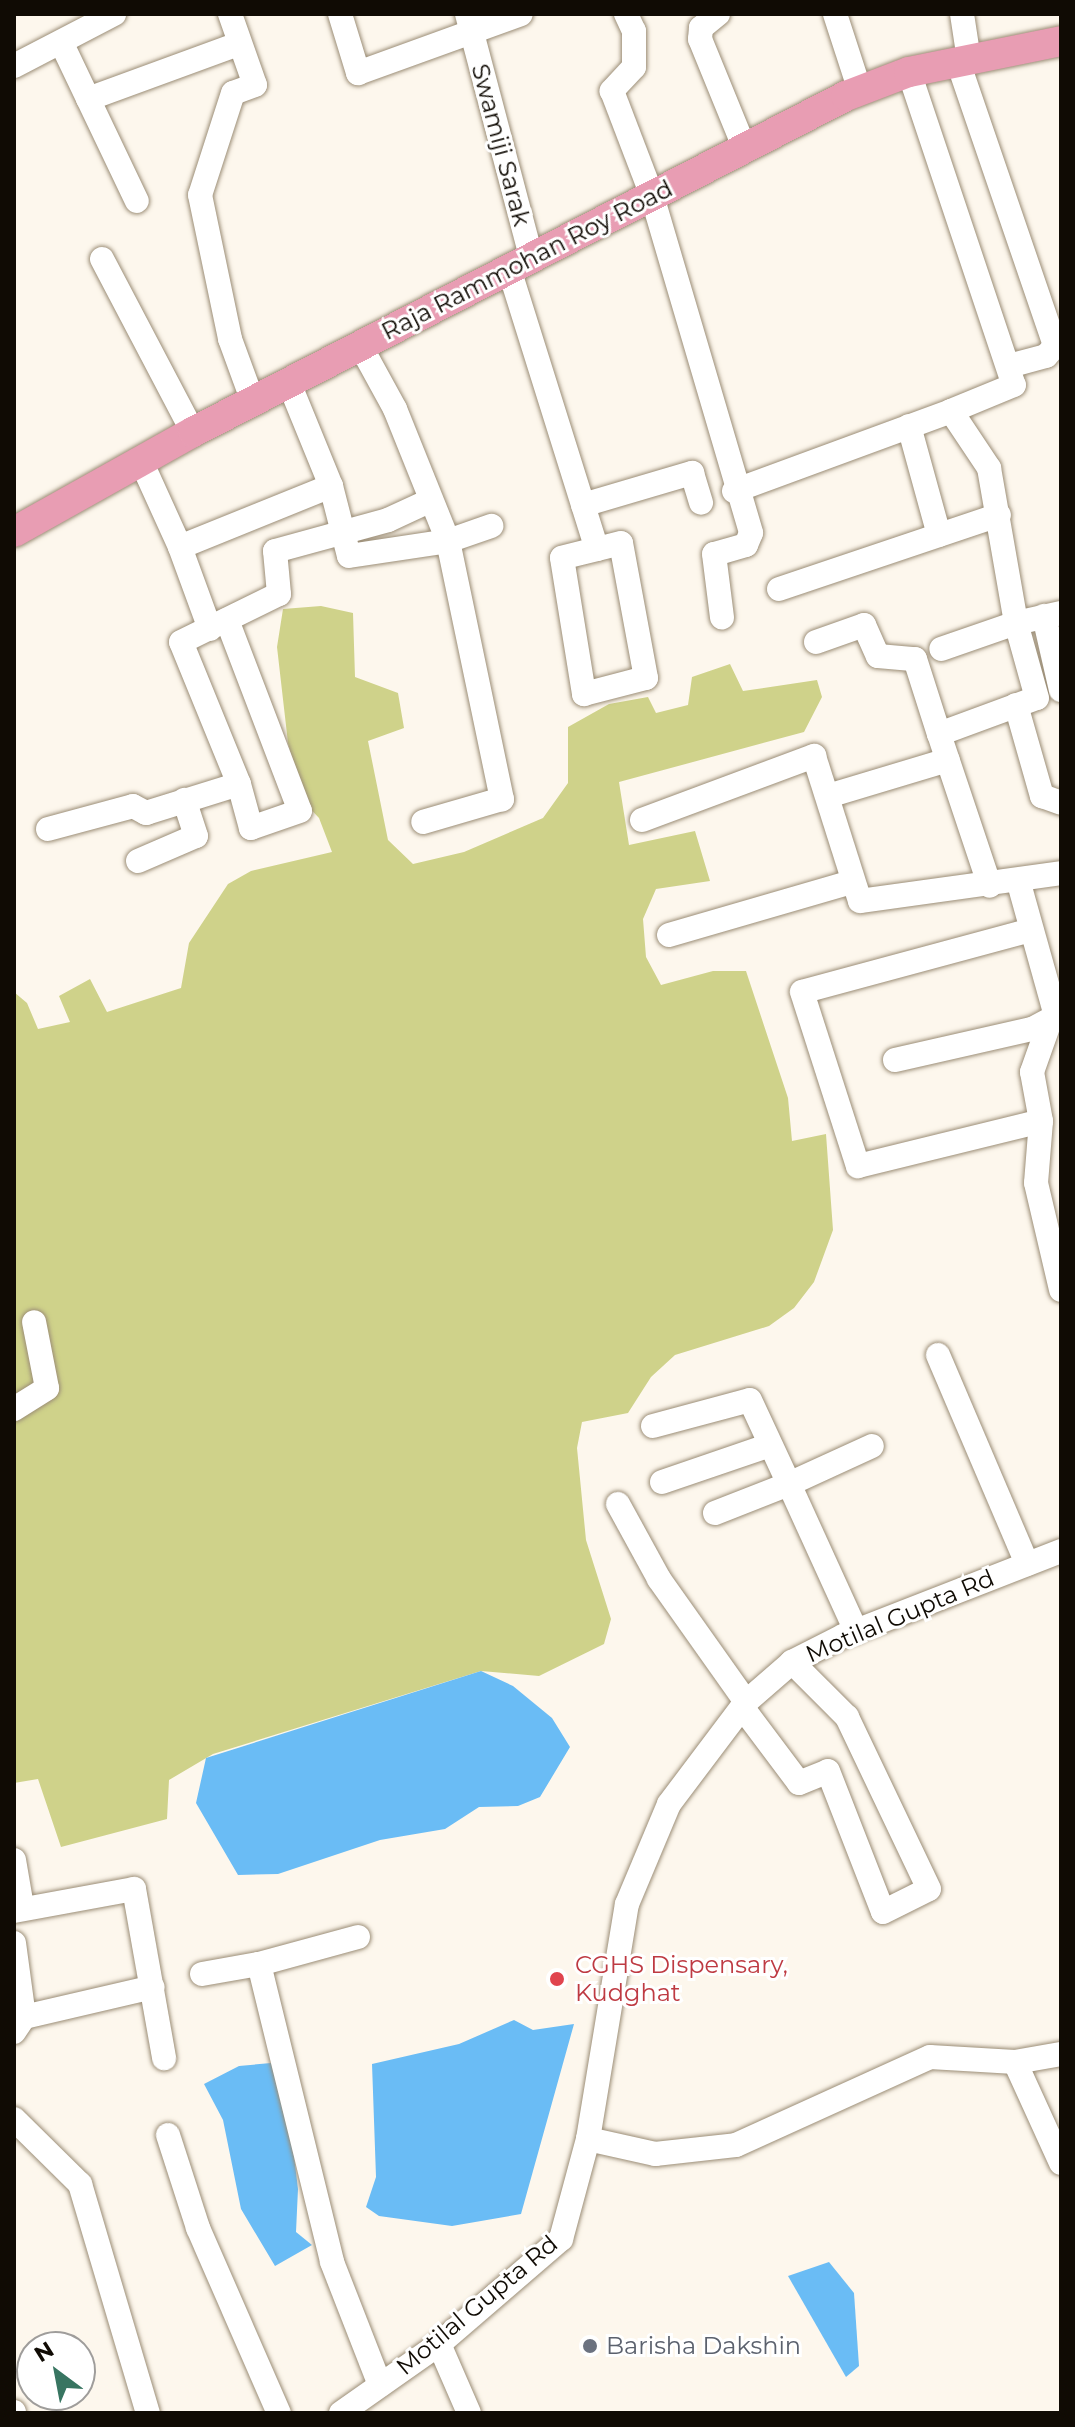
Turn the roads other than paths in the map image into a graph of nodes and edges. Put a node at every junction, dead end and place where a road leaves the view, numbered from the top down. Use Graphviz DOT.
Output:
graph roads {
  1 [pos="114,14"];
  2 [pos="230,14"];
  3 [pos="340,14"];
  4 [pos="521,14"];
  5 [pos="626,14"];
  6 [pos="718,14"];
  7 [pos="835,14"];
  8 [pos="962,14"];
  9 [pos="470,22"];
  10 [pos="1061,41"];
  11 [pos="61,42"];
  12 [pos="238,44"];
  13 [pos="964,61"];
  14 [pos="14,66"];
  15 [pos="909,72"];
  16 [pos="860,91"];
  17 [pos="88,99"];
  18 [pos="744,147"];
  19 [pos="652,196"];
  20 [pos="137,201"];
  21 [pos="102,259"];
  22 [pos="521,266"];
  23 [pos="360,345"];
  24 [pos="1009,366"];
  25 [pos="289,383"];
  26 [pos="253,402"];
  27 [pos="951,411"];
  28 [pos="909,426"];
  29 [pos="193,432"];
  30 [pos="141,461"];
  31 [pos="331,486"];
  32 [pos="734,491"];
  33 [pos="429,501"];
  34 [pos="701,503"];
  35 [pos="583,505"];
  36 [pos="999,515"];
  37 [pos="17,523"];
  38 [pos="491,526"];
  39 [pos="343,530"];
  40 [pos="939,535"];
  41 [pos="448,541"];
  42 [pos="180,547"];
  43 [pos="597,549"];
  44 [pos="779,589"];
  45 [pos="1052,614"];
  46 [pos="722,617"];
  47 [pos="1016,623"];
  48 [pos="219,624"];
  49 [pos="816,642"];
  50 [pos="941,649"];
  51 [pos="1061,687"];
  52 [pos="1016,705"];
  53 [pos="939,734"];
  54 [pos="948,760"];
  55 [pos="239,784"];
  56 [pos="828,796"];
  57 [pos="184,800"];
  58 [pos="1061,803"];
  59 [pos="642,820"];
  60 [pos="423,822"];
  61 [pos="48,829"];
  62 [pos="138,861"];
  63 [pos="1061,873"];
  64 [pos="1018,880"];
  65 [pos="852,882"];
  66 [pos="990,886"];
  67 [pos="1031,930"];
  68 [pos="669,935"];
  69 [pos="1049,1024"];
  70 [pos="895,1060"];
  71 [pos="1041,1121"];
  72 [pos="1061,1290"];
  73 [pos="34,1322"];
  74 [pos="938,1355"];
  75 [pos="14,1409"];
  76 [pos="653,1426"];
  77 [pos="770,1445"];
  78 [pos="872,1446"];
  79 [pos="662,1482"];
  80 [pos="789,1484"];
  81 [pos="618,1504"];
  82 [pos="715,1513"];
  83 [pos="1061,1551"];
  84 [pos="1027,1564"];
  85 [pos="856,1631"];
  86 [pos="792,1662"];
  87 [pos="744,1704"];
  88 [pos="14,1860"];
  89 [pos="18,1909"];
  90 [pos="358,1937"];
  91 [pos="14,1943"];
  92 [pos="259,1964"];
  93 [pos="202,1974"];
  94 [pos="153,1987"];
  95 [pos="19,2025"];
  96 [pos="1061,2054"];
  97 [pos="164,2058"];
  98 [pos="1015,2062"];
  99 [pos="14,2119"];
  100 [pos="168,2135"];
  101 [pos="588,2139"];
  102 [pos="1061,2163"];
  103 [pos="439,2344"];
  104 [pos="380,2385"];
  105 [pos="148,2413"];
  106 [pos="279,2413"];
  107 [pos="341,2413"];
  108 [pos="469,2413"];
  1 -- 11 [label="street"];
  2 -- 12 [label="street"];
  3 -- 9 [label="street"];
  4 -- 9 [label="street, Swamiji Sarak"];
  5 -- 19 [label="street"];
  6 -- 18 [label="street"];
  7 -- 16 [label="street"];
  8 -- 13 [label="street"];
  9 -- 22 [label="street, Swamiji Sarak"];
  10 -- 13 [label="main road, Raja Rammohan Roy Road"];
  11 -- 14 [label="street"];
  11 -- 17 [label="street"];
  12 -- 17 [label="street"];
  12 -- 26 [label="street"];
  13 -- 15 [label="main road, Raja Rammohan Roy Road"];
  13 -- 24 [label="street"];
  15 -- 16 [label="main road, Raja Rammohan Roy Road"];
  15 -- 24 [label="street"];
  16 -- 18 [label="main road, Raja Rammohan Roy Road"];
  17 -- 20 [label="street"];
  18 -- 19 [label="main road, Raja Rammohan Roy Road"];
  19 -- 22 [label="main road, Raja Rammohan Roy Road"];
  19 -- 32 [label="street"];
  21 -- 29 [label="street"];
  22 -- 23 [label="main road, Raja Rammohan Roy Road"];
  22 -- 35 [label="street, Swamiji Sarak"];
  23 -- 25 [label="main road, Raja Rammohan Roy Road"];
  23 -- 33 [label="street"];
  24 -- 27 [label="street"];
  25 -- 26 [label="main road, Raja Rammohan Roy Road"];
  25 -- 31 [label="street"];
  26 -- 29 [label="main road, Raja Rammohan Roy Road"];
  27 -- 28 [label="street"];
  27 -- 36 [label="street"];
  28 -- 32 [label="street"];
  28 -- 40 [label="street"];
  29 -- 30 [label="main road, Raja Rammohan Roy Road"];
  30 -- 37 [label="main road, Raja Rammohan Roy Road"];
  30 -- 42 [label="street"];
  31 -- 39 [label="street"];
  31 -- 42 [label="street"];
  32 -- 46 [label="street"];
  33 -- 39 [label="street"];
  33 -- 41 [label="street"];
  34 -- 35 [label="street"];
  35 -- 43 [label="street, Swamiji Sarak"];
  36 -- 40 [label="street"];
  36 -- 47 [label="street"];
  38 -- 41 [label="street"];
  39 -- 41 [label="street"];
  39 -- 48 [label="street"];
  40 -- 44 [label="street"];
  41 -- 60 [label="street"];
  42 -- 48 [label="street"];
  43 -- 43 [label="street"];
  45 -- 47 [label="street"];
  45 -- 51 [label="street"];
  47 -- 50 [label="street"];
  47 -- 52 [label="street"];
  48 -- 55 [label="street"];
  48 -- 55 [label="street"];
  49 -- 53 [label="street"];
  52 -- 53 [label="street"];
  52 -- 58 [label="street"];
  53 -- 54 [label="street"];
  54 -- 56 [label="street"];
  54 -- 66 [label="street"];
  55 -- 57 [label="street"];
  56 -- 59 [label="street"];
  56 -- 65 [label="street"];
  57 -- 61 [label="street"];
  57 -- 62 [label="street"];
  63 -- 64 [label="street"];
  64 -- 66 [label="street"];
  64 -- 67 [label="street"];
  65 -- 66 [label="street"];
  65 -- 68 [label="street"];
  67 -- 69 [label="street"];
  67 -- 71 [label="street"];
  69 -- 70 [label="street"];
  69 -- 71 [label="street"];
  71 -- 72 [label="street"];
  73 -- 75 [label="street"];
  74 -- 84 [label="street"];
  76 -- 77 [label="street"];
  77 -- 79 [label="street"];
  77 -- 80 [label="street"];
  78 -- 80 [label="street"];
  80 -- 82 [label="street"];
  80 -- 85 [label="street"];
  81 -- 87 [label="street"];
  83 -- 84 [label="street, Motilal Gupta Rd"];
  84 -- 85 [label="street, Motilal Gupta Rd"];
  85 -- 86 [label="street, Motilal Gupta Rd"];
  86 -- 87 [label="street, Motilal Gupta Rd"];
  86 -- 87 [label="street"];
  87 -- 101 [label="street, Motilal Gupta Rd"];
  88 -- 89 [label="street"];
  89 -- 94 [label="street"];
  90 -- 92 [label="street"];
  91 -- 95 [label="street"];
  92 -- 93 [label="street"];
  92 -- 104 [label="street"];
  94 -- 95 [label="street"];
  94 -- 97 [label="street"];
  96 -- 98 [label="street"];
  98 -- 101 [label="street"];
  98 -- 102 [label="street"];
  99 -- 105 [label="street"];
  100 -- 106 [label="street"];
  101 -- 103 [label="street, Motilal Gupta Rd"];
  103 -- 104 [label="street, Motilal Gupta Rd"];
  103 -- 108 [label="street"];
  104 -- 107 [label="street, Motilal Gupta Rd"];
}
